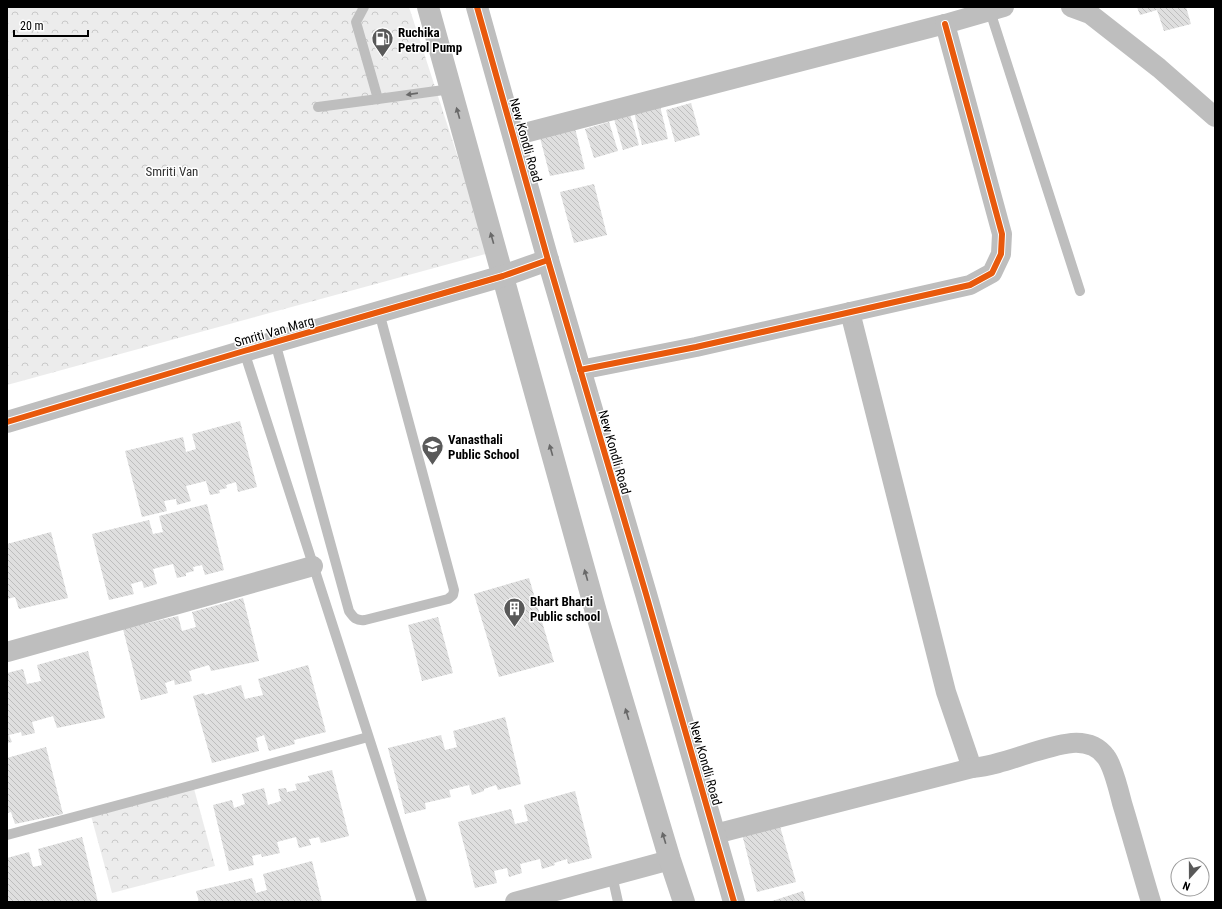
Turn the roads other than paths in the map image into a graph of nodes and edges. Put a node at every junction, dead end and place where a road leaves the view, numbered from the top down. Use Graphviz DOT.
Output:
graph roads {
  1 [pos="364,7"];
  2 [pos="428,7"];
  3 [pos="477,7"];
  4 [pos="1071,7"];
  5 [pos="997,9"];
  6 [pos="945,24"];
  7 [pos="451,89"];
  8 [pos="378,99"];
  9 [pos="318,107"];
  10 [pos="1212,110"];
  11 [pos="513,136"];
  12 [pos="548,260"];
  13 [pos="503,276"];
  14 [pos="1080,291"];
  15 [pos="379,312"];
  16 [pos="850,312"];
  17 [pos="275,342"];
  18 [pos="244,351"];
  19 [pos="580,370"];
  20 [pos="7,422"];
  21 [pos="313,566"];
  22 [pos="7,652"];
  23 [pos="368,737"];
  24 [pos="972,768"];
  25 [pos="715,834"];
  26 [pos="7,835"];
  27 [pos="670,860"];
  28 [pos="612,875"];
  29 [pos="422,902"];
  30 [pos="515,902"];
  31 [pos="618,902"];
  32 [pos="684,902"];
  33 [pos="734,902"];
  34 [pos="1151,902"];
  1 -- 8 [label="lane"];
  2 -- 7 [label="street"];
  3 -- 11 [label="street, New Kondli Road"];
  4 -- 10 [label="street"];
  5 -- 6 [label="street"];
  5 -- 14 [label="lane"];
  6 -- 11 [label="street"];
  6 -- 16 [label="street"];
  7 -- 8 [label="lane, one-way"];
  13 -- 7 [label="street, one-way"];
  8 -- 9 [label="lane"];
  11 -- 12 [label="street, New Kondli Road"];
  12 -- 13 [label="street, Smriti Van Marg"];
  12 -- 19 [label="street, New Kondli Road"];
  13 -- 15 [label="street, Smriti Van Marg"];
  27 -- 13 [label="street, one-way"];
  15 -- 17 [label="street, Smriti Van Marg"];
  15 -- 17 [label="lane"];
  16 -- 19 [label="street"];
  16 -- 24 [label="street"];
  17 -- 18 [label="street, Smriti Van Marg"];
  18 -- 20 [label="street, Smriti Van Marg"];
  18 -- 21 [label="lane"];
  19 -- 25 [label="street, New Kondli Road"];
  21 -- 22 [label="street"];
  21 -- 23 [label="lane"];
  23 -- 26 [label="lane"];
  23 -- 29 [label="lane"];
  24 -- 25 [label="street"];
  24 -- 34 [label="street"];
  25 -- 33 [label="street, New Kondli Road"];
  27 -- 28 [label="street"];
  27 -- 32 [label="street"];
  28 -- 30 [label="street"];
  28 -- 31 [label="lane"];
}
